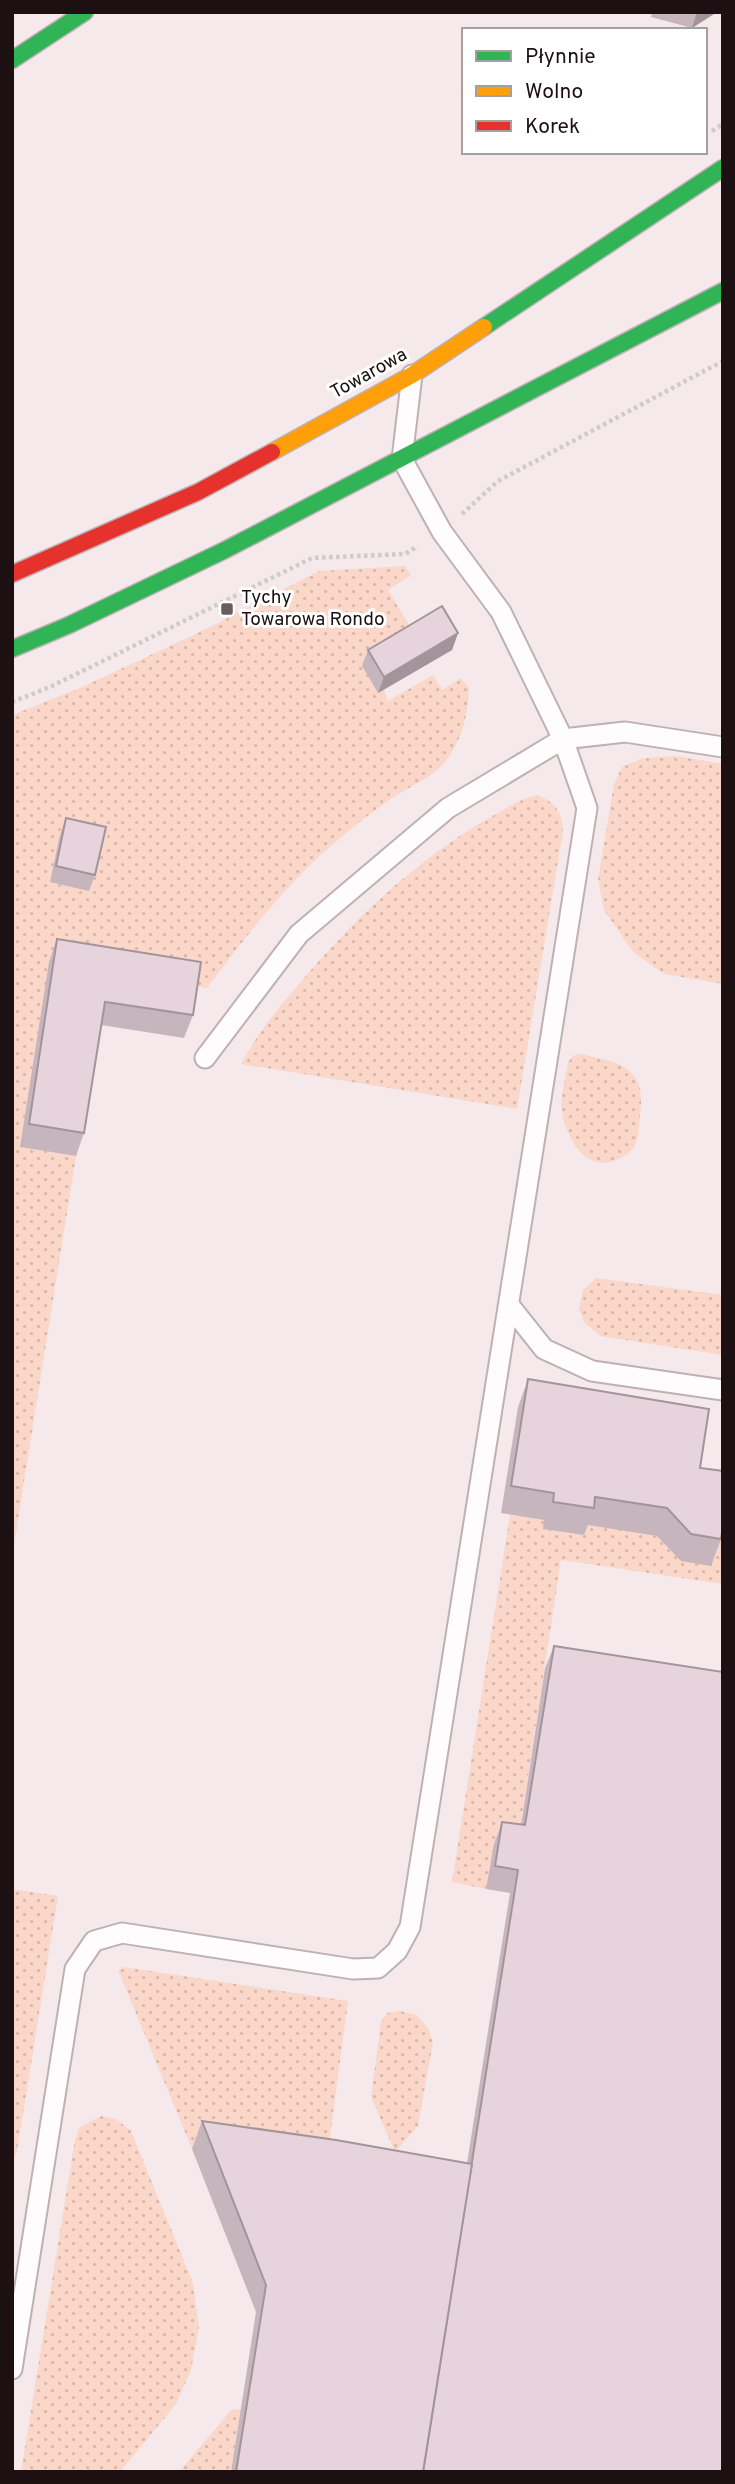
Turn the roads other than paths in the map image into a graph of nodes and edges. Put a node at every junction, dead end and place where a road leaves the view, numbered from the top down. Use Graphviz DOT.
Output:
graph roads {
  1 [pos="85,12"];
  2 [pos="12,60"];
  3 [pos="723,168"];
  4 [pos="723,292"];
  5 [pos="412,375"];
  6 [pos="402,459"];
  7 [pos="12,574"];
  8 [pos="12,649"];
  9 [pos="563,739"];
  10 [pos="723,747"];
  11 [pos="205,1058"];
  12 [pos="509,1306"];
  13 [pos="723,1390"];
  14 [pos="12,2369"];
  1 -- 2 [label="street"];
  3 -- 5 [label="street, Towarowa"];
  4 -- 6 [label="street"];
  5 -- 6 [label="lane"];
  5 -- 7 [label="street, Towarowa"];
  6 -- 8 [label="street"];
  6 -- 9 [label="lane"];
  9 -- 10 [label="lane"];
  9 -- 11 [label="lane"];
  9 -- 12 [label="lane"];
  12 -- 13 [label="lane"];
  12 -- 14 [label="lane"];
}
